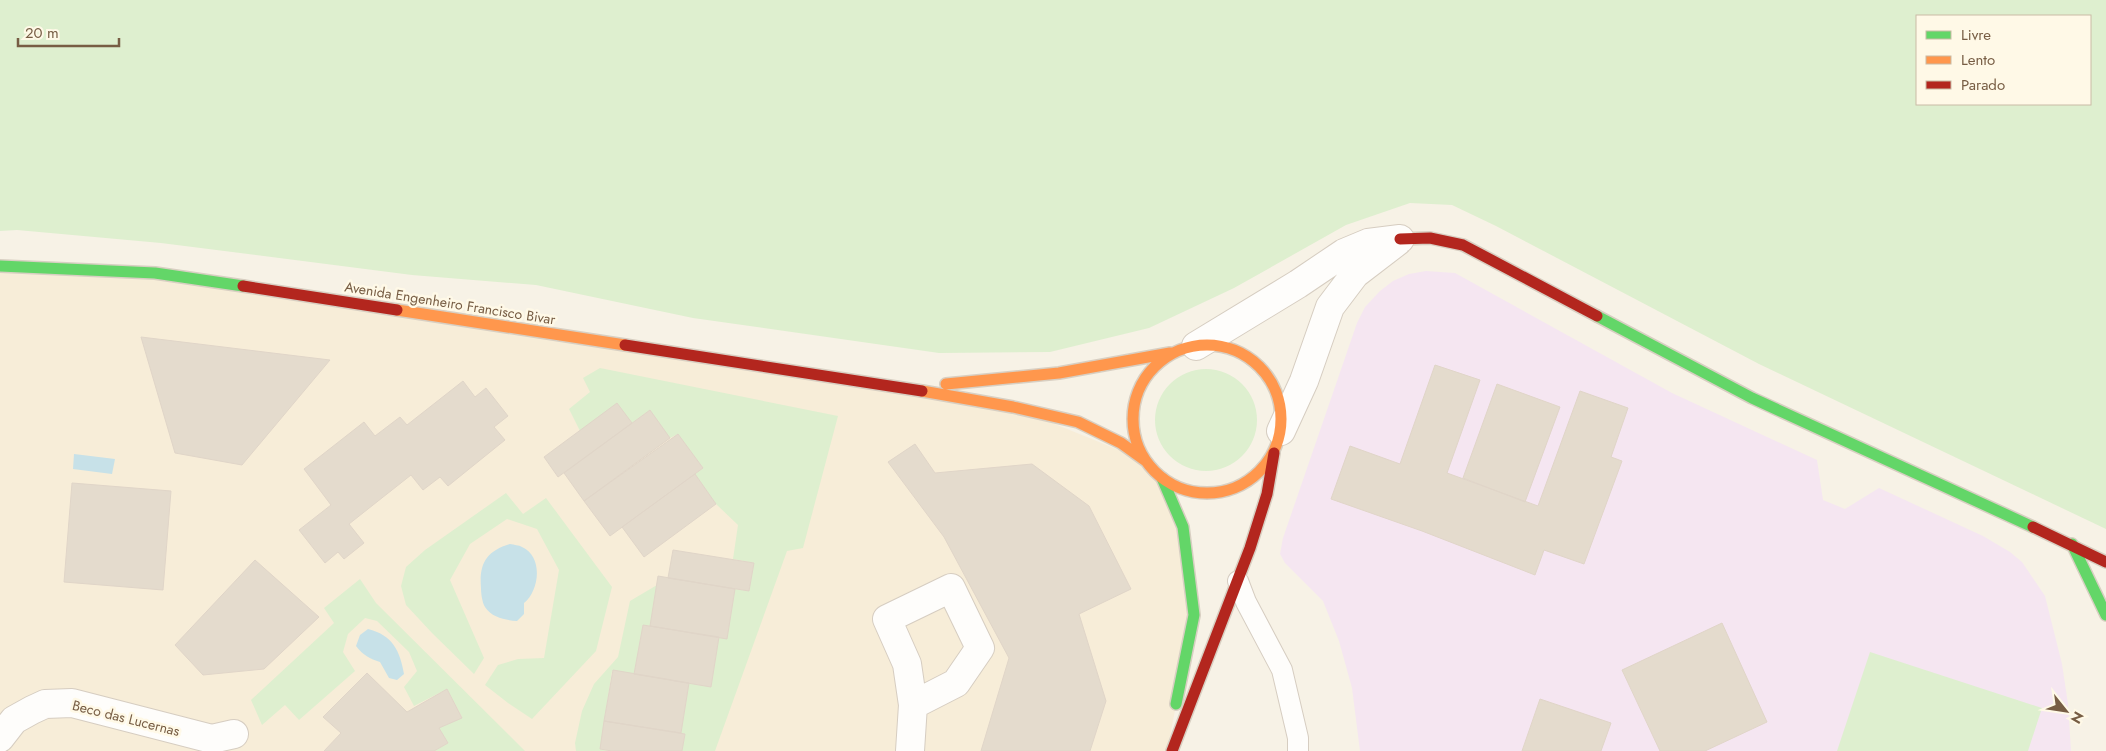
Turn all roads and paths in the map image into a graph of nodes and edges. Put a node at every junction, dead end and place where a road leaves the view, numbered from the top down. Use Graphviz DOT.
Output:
graph roads {
  1 [pos="1400,239"];
  2 [pos="0,266"];
  3 [pos="1187,348"];
  4 [pos="894,386"];
  5 [pos="1277,441"];
  6 [pos="1146,462"];
  7 [pos="1162,478"];
  8 [pos="2072,544"];
  9 [pos="2106,562"];
  10 [pos="1238,581"];
  11 [pos="2106,615"];
  12 [pos="913,705"];
  13 [pos="234,734"];
  14 [pos="0,738"];
  15 [pos="910,751"];
  16 [pos="1167,751"];
  17 [pos="1172,751"];
  18 [pos="1298,751"];
  1 -- 3 [label="street"];
  1 -- 5 [label="street"];
  1 -- 8 [label="street"];
  2 -- 4 [label="street, Avenida Engenheiro Francisco Bivar"];
  3 -- 4 [label="street"];
  3 -- 5 [label="street"];
  3 -- 6 [label="street"];
  4 -- 6 [label="street"];
  5 -- 7 [label="street"];
  5 -- 10 [label="street"];
  6 -- 7 [label="street"];
  7 -- 16 [label="street"];
  8 -- 9 [label="street"];
  8 -- 11 [label="street"];
  10 -- 17 [label="street"];
  10 -- 18 [label="lane"];
  12 -- 15 [label="street"];
  13 -- 14 [label="street, Beco das Lucernas"];
}
